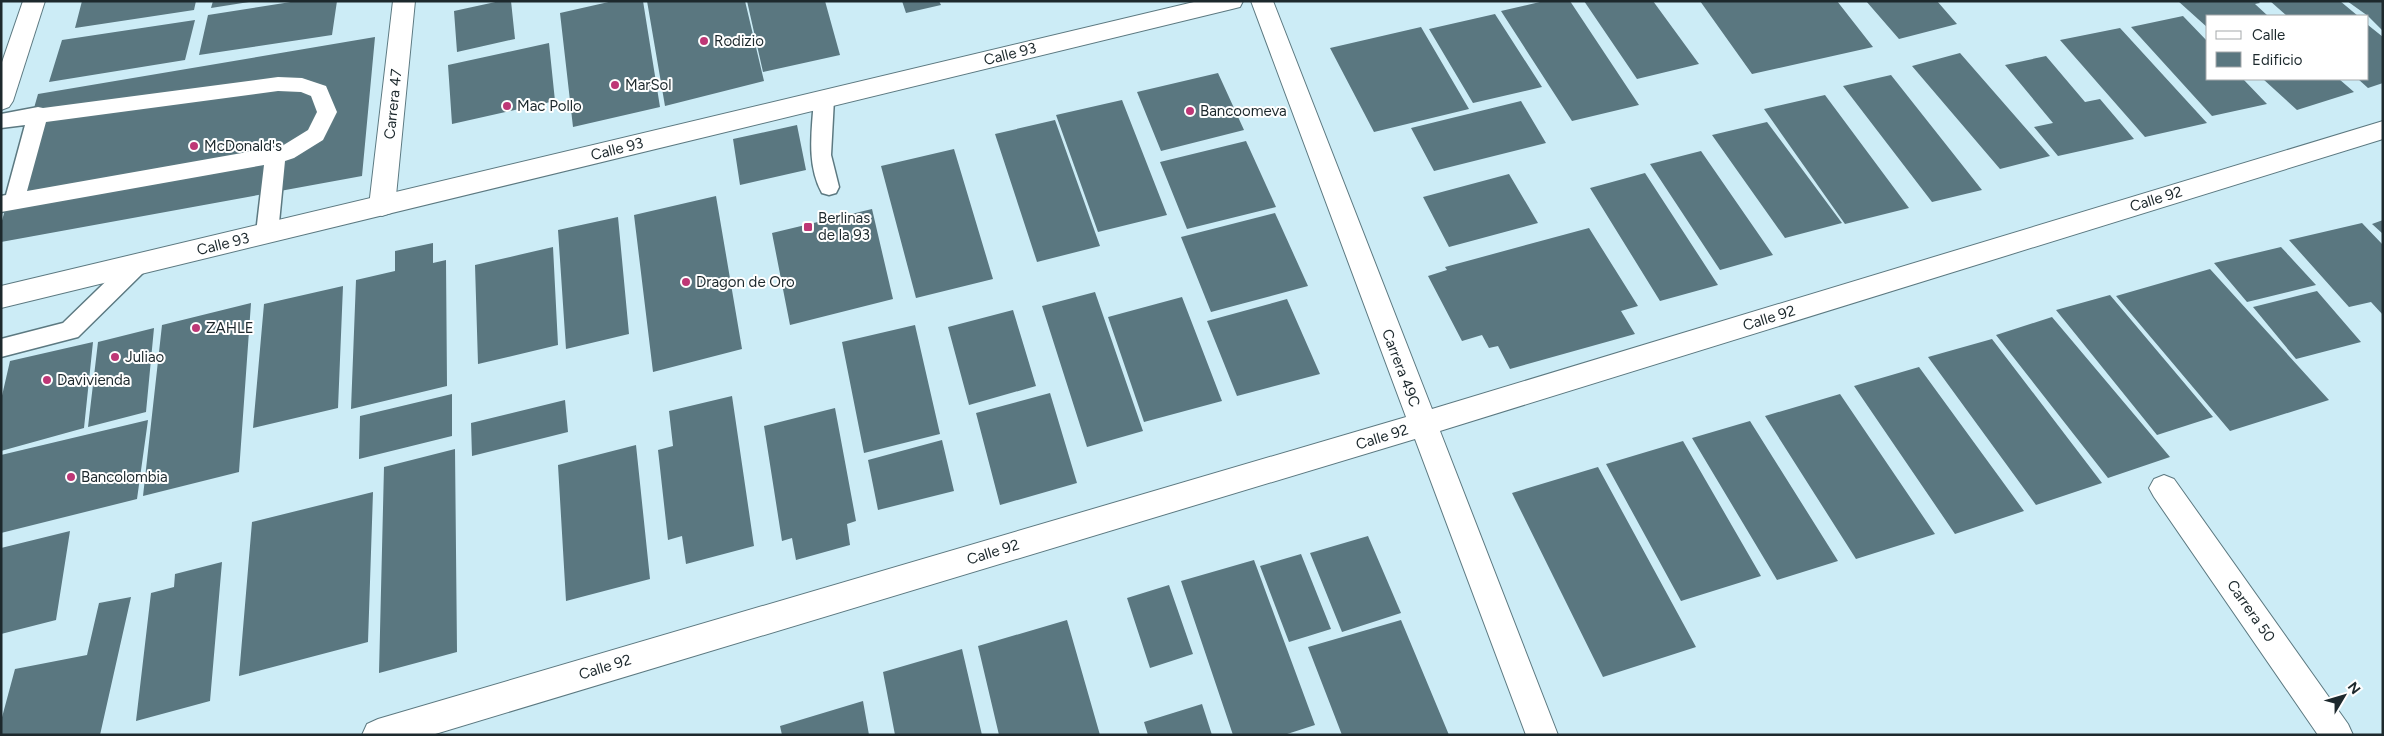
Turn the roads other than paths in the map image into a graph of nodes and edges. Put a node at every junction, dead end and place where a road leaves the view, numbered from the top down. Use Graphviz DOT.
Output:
graph roads {
  1 [pos="34,1"];
  2 [pos="404,1"];
  3 [pos="1232,1"];
  4 [pos="1262,1"];
  5 [pos="824,99"];
  6 [pos="1,101"];
  7 [pos="38,114"];
  8 [pos="1,121"];
  9 [pos="2383,130"];
  10 [pos="275,155"];
  11 [pos="829,187"];
  12 [pos="8,203"];
  13 [pos="382,206"];
  14 [pos="267,233"];
  15 [pos="138,264"];
  16 [pos="1,298"];
  17 [pos="1,348"];
  18 [pos="1423,424"];
  19 [pos="2164,488"];
  20 [pos="378,735"];
  21 [pos="1542,735"];
  22 [pos="2337,735"];
  1 -- 6 [label="street"];
  2 -- 13 [label="street, Carrera 47"];
  3 -- 5 [label="street, Calle 93"];
  4 -- 18 [label="street, Carrera 49C"];
  5 -- 11 [label="lane"];
  5 -- 13 [label="street, Calle 93"];
  7 -- 8 [label="lane"];
  7 -- 10 [label="lane"];
  7 -- 12 [label="lane"];
  9 -- 18 [label="street, Calle 92"];
  10 -- 12 [label="lane"];
  10 -- 14 [label="lane"];
  13 -- 14 [label="street, Calle 93"];
  14 -- 15 [label="street, Calle 93"];
  15 -- 16 [label="street, Calle 93"];
  15 -- 17 [label="lane"];
  18 -- 20 [label="street, Calle 92"];
  18 -- 21 [label="street, Carrera 49C"];
  19 -- 22 [label="street, Carrera 50"];
}
